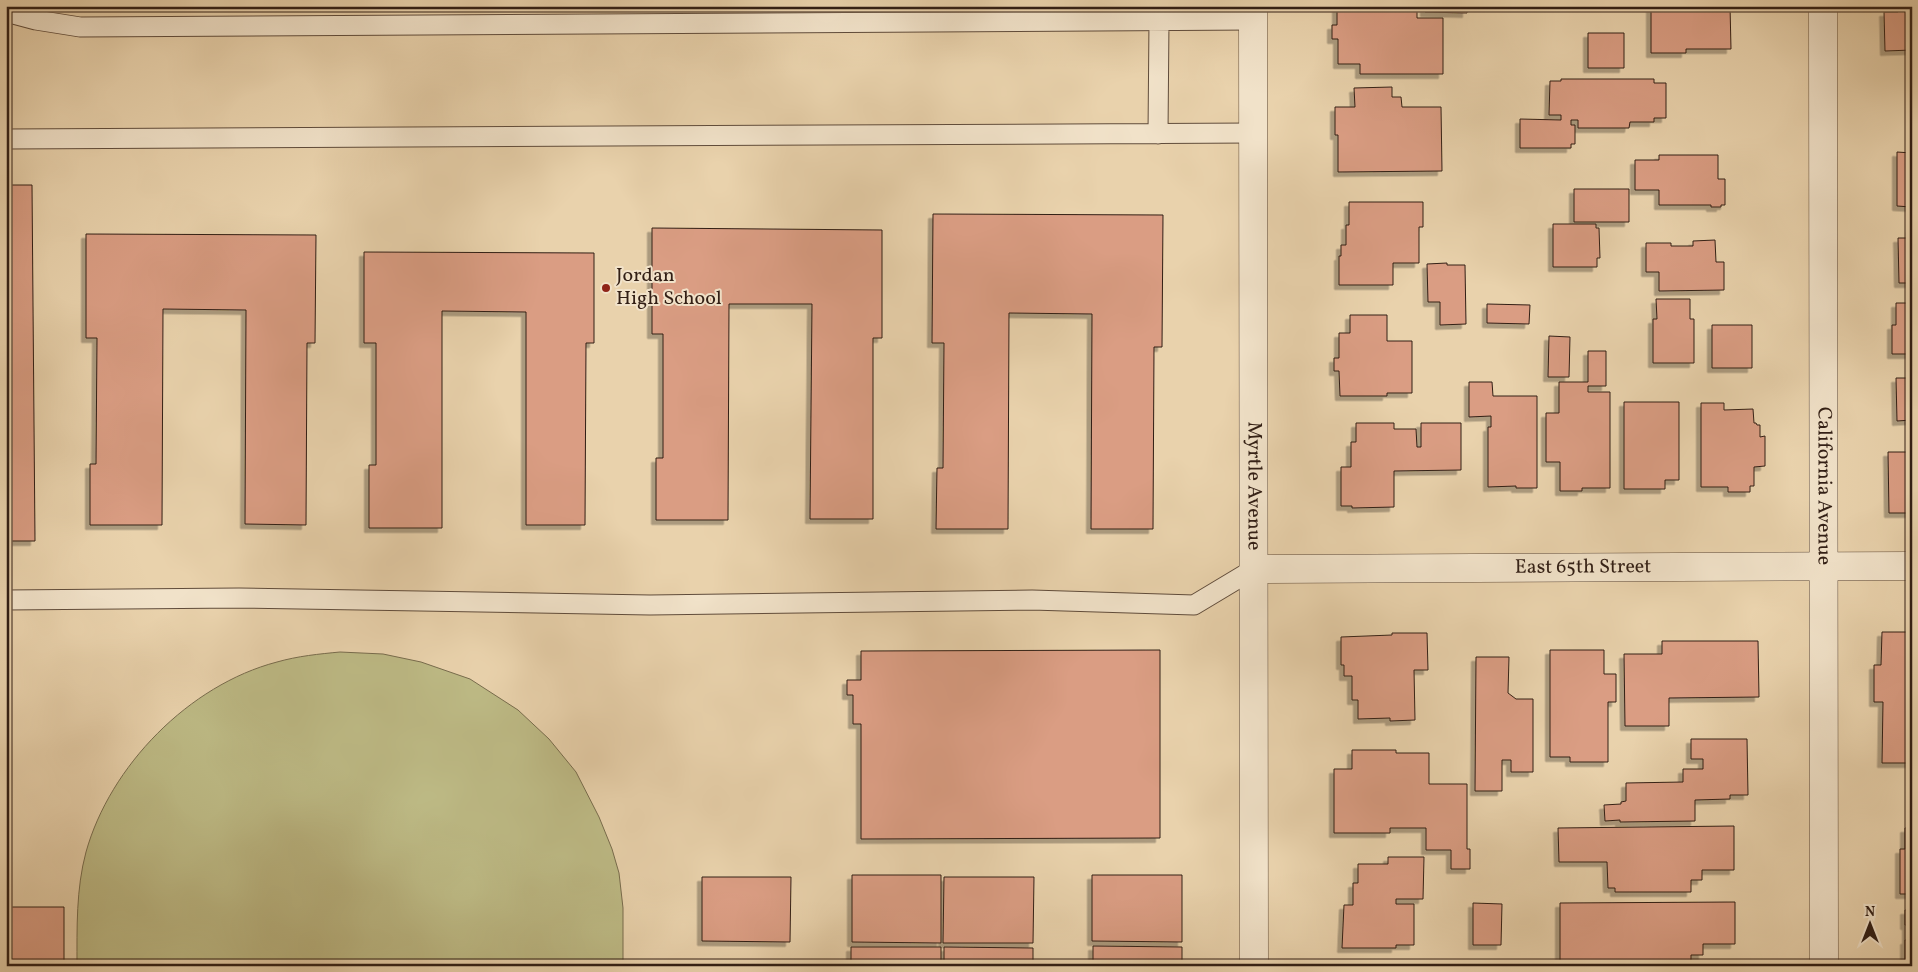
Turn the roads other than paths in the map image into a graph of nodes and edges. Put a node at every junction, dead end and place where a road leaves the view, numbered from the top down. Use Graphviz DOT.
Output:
graph roads {
  1 [pos="1823,6"];
  2 [pos="6,12"];
  3 [pos="1253,13"];
  4 [pos="1158,20"];
  5 [pos="1253,133"];
  6 [pos="1158,134"];
  7 [pos="6,139"];
  8 [pos="1824,566"];
  9 [pos="1912,566"];
  10 [pos="1254,569"];
  11 [pos="6,600"];
  12 [pos="1254,966"];
  13 [pos="1824,966"];
  1 -- 8 [label="street, California Avenue"];
  2 -- 4 [label="lane"];
  3 -- 4 [label="lane"];
  3 -- 5 [label="street, Myrtle Avenue"];
  4 -- 6 [label="lane"];
  5 -- 6 [label="lane"];
  5 -- 10 [label="street, Myrtle Avenue"];
  6 -- 7 [label="lane"];
  8 -- 9 [label="street, East 65th Street"];
  8 -- 10 [label="street, East 65th Street"];
  8 -- 13 [label="street, California Avenue"];
  10 -- 11 [label="lane"];
  10 -- 12 [label="street, Myrtle Avenue"];
}
